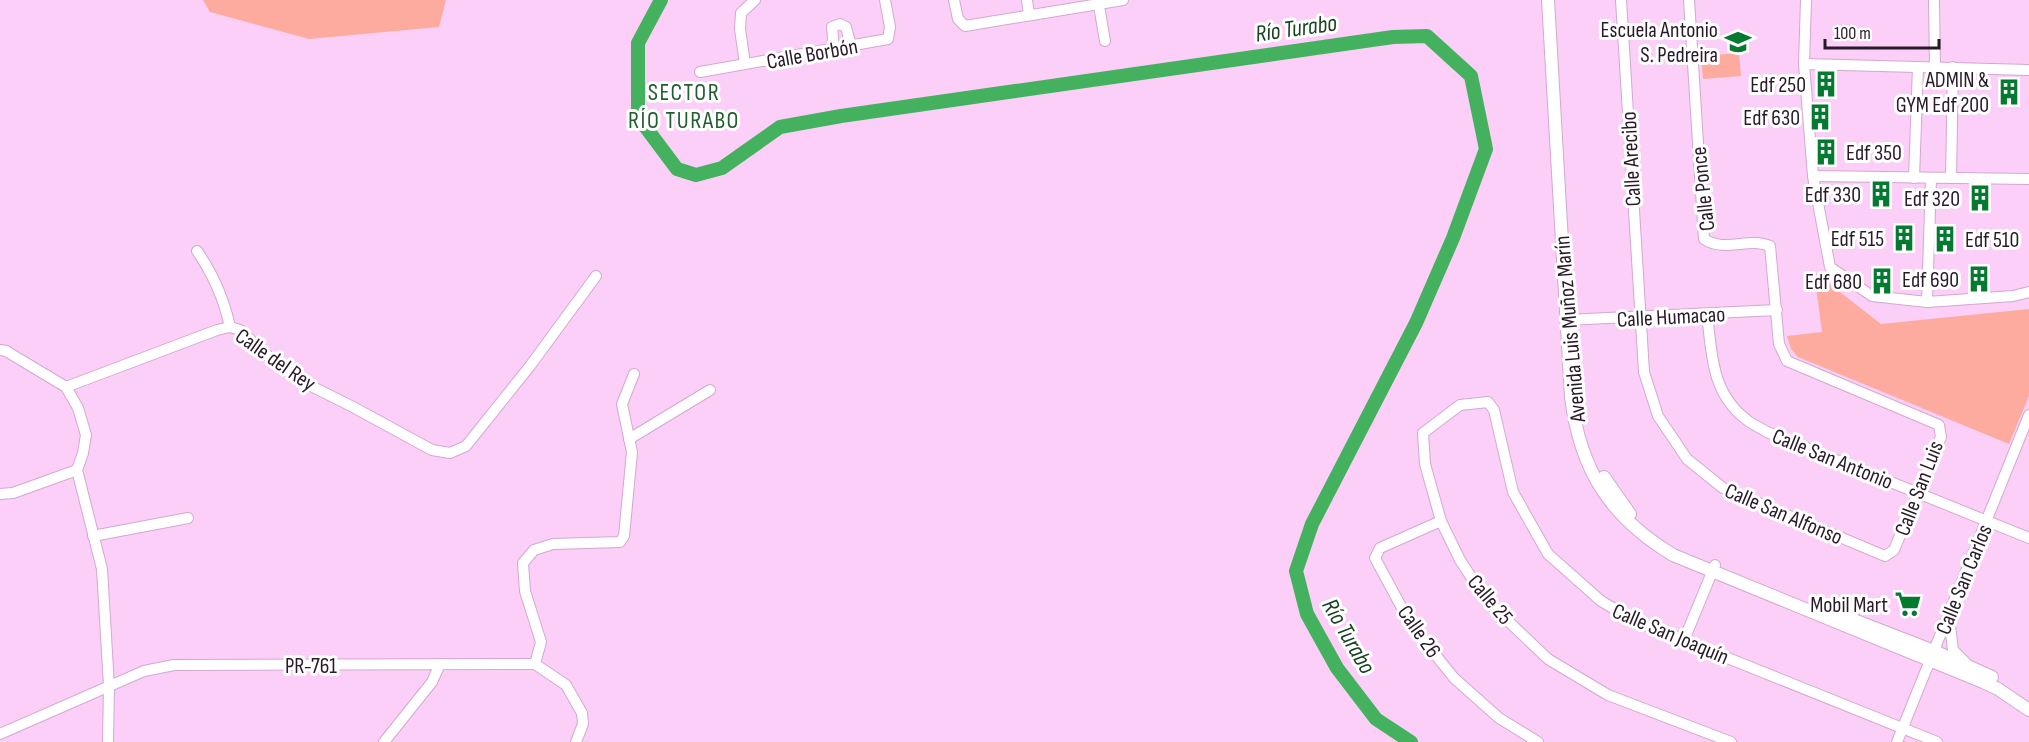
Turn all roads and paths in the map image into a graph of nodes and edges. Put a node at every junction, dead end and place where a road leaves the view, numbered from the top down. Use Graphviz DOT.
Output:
graph roads {
  1 [pos="754,0"];
  2 [pos="885,0"];
  3 [pos="954,0"];
  4 [pos="1027,0"];
  5 [pos="1123,0"];
  6 [pos="1548,0"];
  7 [pos="1555,0"];
  8 [pos="1621,0"];
  9 [pos="1689,0"];
  10 [pos="1806,0"];
  11 [pos="1934,0"];
  12 [pos="1098,2"];
  13 [pos="1029,15"];
  14 [pos="1105,41"];
  15 [pos="851,46"];
  16 [pos="834,48"];
  17 [pos="745,64"];
  18 [pos="1804,64"];
  19 [pos="1918,67"];
  20 [pos="1935,67"];
  21 [pos="1953,67"];
  22 [pos="2029,70"];
  23 [pos="700,72"];
  24 [pos="1813,176"];
  25 [pos="1914,178"];
  26 [pos="1931,178"];
  27 [pos="1951,178"];
  28 [pos="2029,179"];
  29 [pos="197,251"];
  30 [pos="596,276"];
  31 [pos="2029,292"];
  32 [pos="1928,302"];
  33 [pos="1777,310"];
  34 [pos="1707,314"];
  35 [pos="1640,318"];
  36 [pos="1570,320"];
  37 [pos="230,327"];
  38 [pos="0,350"];
  39 [pos="634,374"];
  40 [pos="66,387"];
  41 [pos="710,390"];
  42 [pos="2029,415"];
  43 [pos="1497,425"];
  44 [pos="1939,425"];
  45 [pos="630,439"];
  46 [pos="77,470"];
  47 [pos="1918,492"];
  48 [pos="0,494"];
  49 [pos="188,518"];
  50 [pos="1441,521"];
  51 [pos="1987,521"];
  52 [pos="93,536"];
  53 [pos="2029,538"];
  54 [pos="1894,550"];
  55 [pos="1713,569"];
  56 [pos="1948,615"];
  57 [pos="1684,640"];
  58 [pos="1932,655"];
  59 [pos="440,664"];
  60 [pos="536,664"];
  61 [pos="1969,666"];
  62 [pos="109,686"];
  63 [pos="2029,700"];
  64 [pos="2029,710"];
  65 [pos="1903,727"];
  66 [pos="0,734"];
  67 [pos="108,742"];
  68 [pos="384,742"];
  69 [pos="576,742"];
  70 [pos="1538,742"];
  71 [pos="1731,742"];
  72 [pos="1897,742"];
  73 [pos="1937,742"];
  1 -- 17 [label="street"];
  2 -- 15 [label="street, Calle Borbón"];
  3 -- 13 [label="street"];
  4 -- 13 [label="street"];
  5 -- 12 [label="street"];
  6 -- 36 [label="main road, Avenida Luis Muñoz Marín"];
  7 -- 36 [label="main road, Avenida Luis Muñoz Marín"];
  8 -- 35 [label="street, Calle Arecibo"];
  9 -- 33 [label="street, Calle Ponce"];
  10 -- 18 [label="street"];
  11 -- 20 [label="street"];
  12 -- 13 [label="street"];
  12 -- 14 [label="street"];
  15 -- 16 [label="street, Calle Borbón"];
  15 -- 16 [label="street"];
  16 -- 17 [label="street, Calle Borbón"];
  17 -- 23 [label="street, Calle Borbón"];
  18 -- 19 [label="street"];
  18 -- 24 [label="street"];
  19 -- 20 [label="street"];
  19 -- 25 [label="street"];
  20 -- 21 [label="street"];
  21 -- 22 [label="street"];
  21 -- 27 [label="street"];
  24 -- 25 [label="street"];
  24 -- 32 [label="street"];
  25 -- 26 [label="street"];
  26 -- 27 [label="street"];
  26 -- 32 [label="street"];
  27 -- 28 [label="street"];
  29 -- 37 [label="street"];
  30 -- 37 [label="street, Calle del Rey"];
  31 -- 32 [label="street"];
  33 -- 34 [label="street, Calle Humacao"];
  33 -- 44 [label="street, Calle Ponce"];
  34 -- 35 [label="street, Calle Humacao"];
  34 -- 47 [label="street, Calle San Antonio"];
  35 -- 36 [label="street, Calle Humacao"];
  35 -- 54 [label="street, Calle San Alfonso"];
  36 -- 55 [label="main road, Avenida Luis Muñoz Marín"];
  37 -- 40 [label="street, Calle del Rey"];
  38 -- 40 [label="street"];
  39 -- 45 [label="street"];
  40 -- 46 [label="street"];
  41 -- 45 [label="street"];
  42 -- 51 [label="street, Calle San Carlos"];
  43 -- 50 [label="street, Calle 25"];
  43 -- 57 [label="street, Calle San Joaquín"];
  44 -- 47 [label="street, Calle San Luis"];
  45 -- 60 [label="street"];
  46 -- 48 [label="street"];
  46 -- 52 [label="street"];
  47 -- 51 [label="street, Calle San Antonio"];
  47 -- 54 [label="street, Calle San Luis"];
  49 -- 52 [label="street"];
  50 -- 70 [label="street, Calle 26"];
  50 -- 71 [label="street, Calle 25"];
  51 -- 53 [label="street, Calle San Antonio"];
  51 -- 56 [label="street, Calle San Carlos"];
  52 -- 62 [label="street"];
  55 -- 57 [label="street"];
  55 -- 58 [label="main road, Avenida Luis Muñoz Marín"];
  56 -- 58 [label="street, Calle San Carlos"];
  56 -- 61 [label="street"];
  57 -- 65 [label="street, Calle San Joaquín"];
  58 -- 61 [label="main road, Avenida Luis Muñoz Marín"];
  58 -- 64 [label="main road, Avenida Luis Muñoz Marín"];
  58 -- 65 [label="street, Calle San Carlos"];
  59 -- 60 [label="street, PR-761 / PR-761"];
  59 -- 62 [label="street, PR-761 / PR-761"];
  59 -- 68 [label="street"];
  60 -- 69 [label="street"];
  61 -- 63 [label="main road, Avenida Luis Muñoz Marín"];
  62 -- 66 [label="street, PR-761 / PR-761"];
  62 -- 67 [label="street"];
  65 -- 72 [label="street, Calle San Carlos"];
  65 -- 73 [label="street, Calle San Joaquín"];
}
